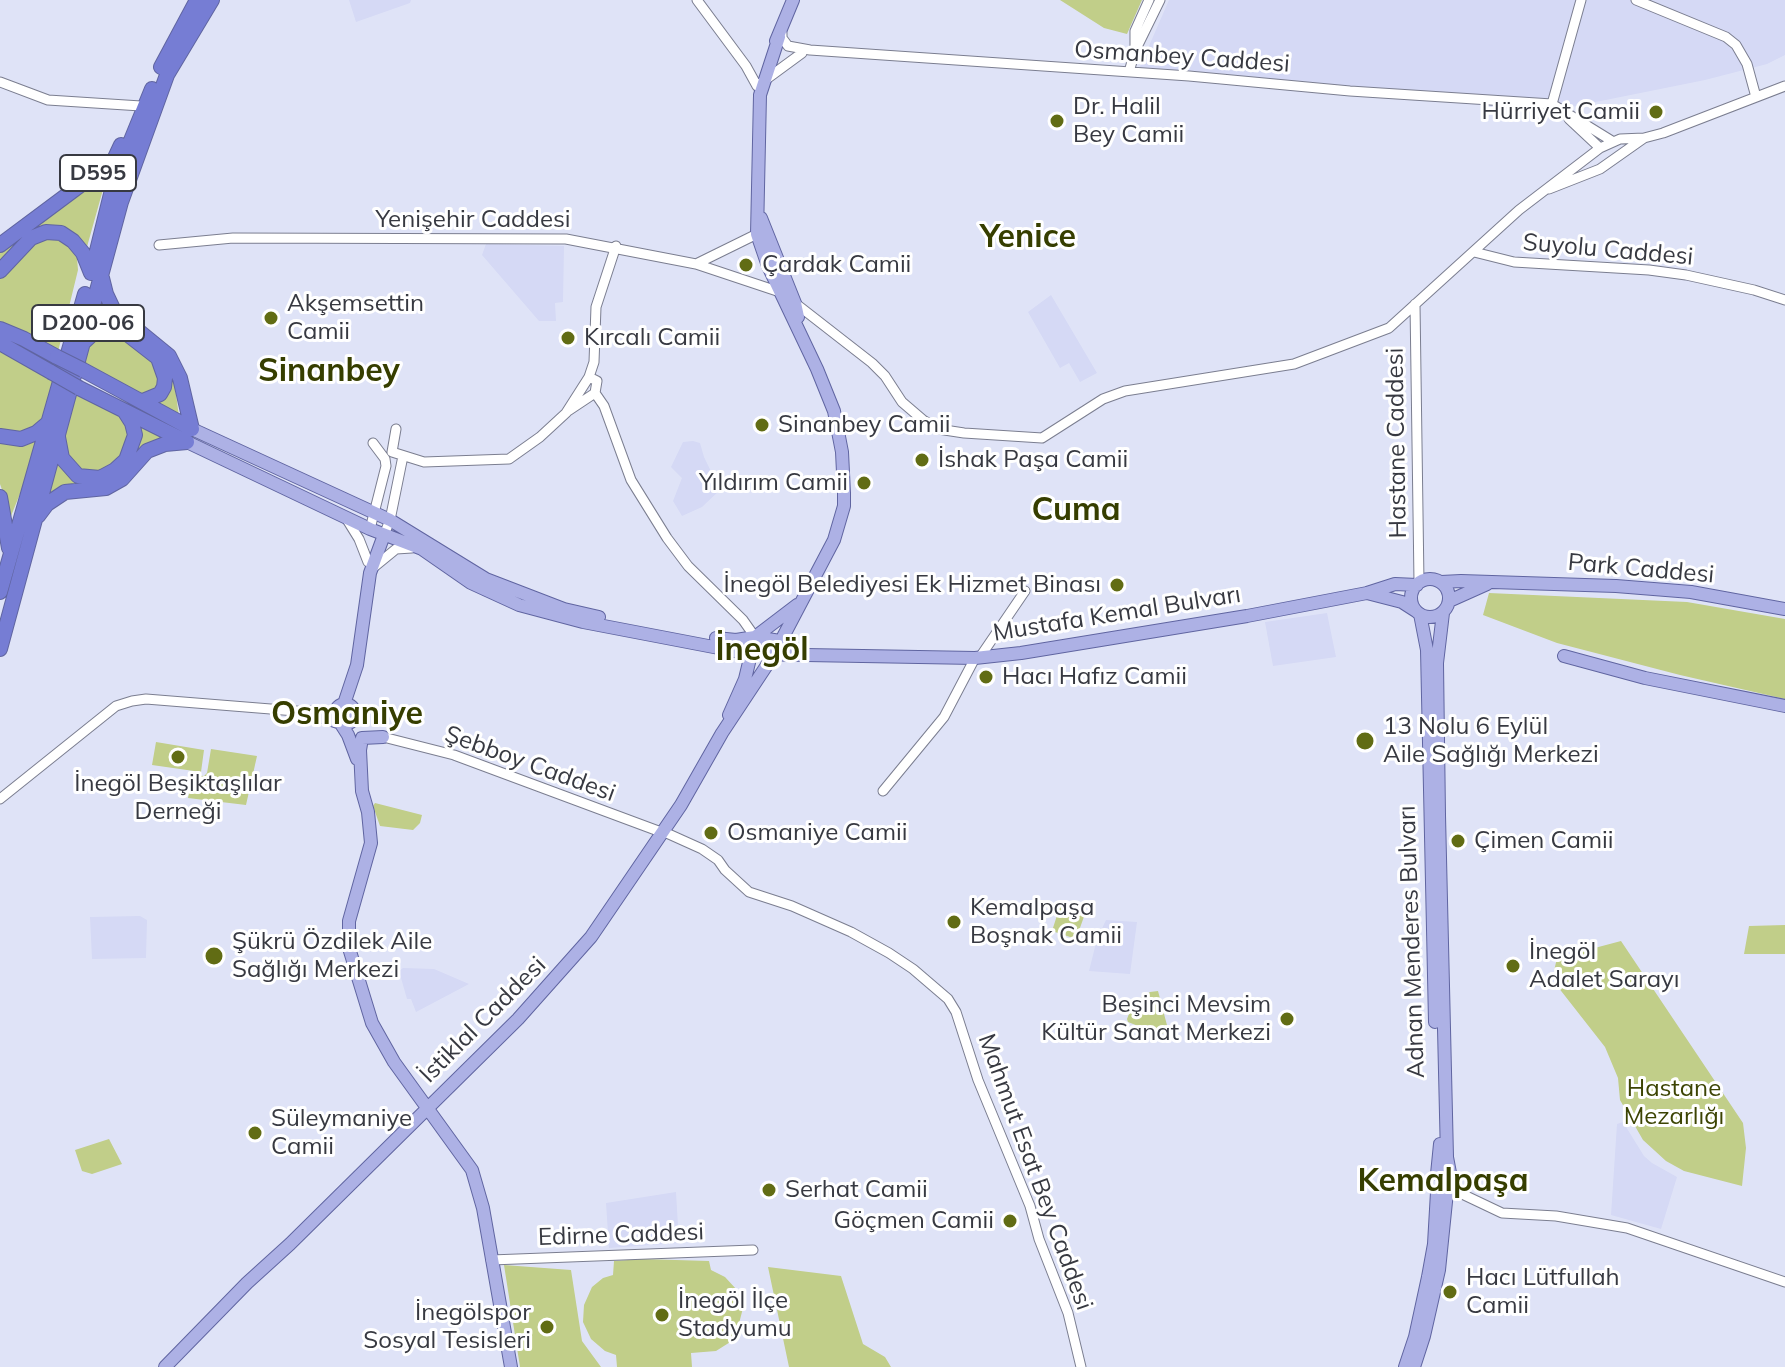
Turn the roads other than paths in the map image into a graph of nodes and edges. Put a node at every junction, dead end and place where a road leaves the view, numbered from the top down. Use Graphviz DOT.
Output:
graph roads {
  1 [pos="197,0"];
  2 [pos="212,0"];
  3 [pos="697,0"];
  4 [pos="793,0"];
  5 [pos="1149,0"];
  6 [pos="1160,0"];
  7 [pos="1581,0"];
  8 [pos="1636,0"];
  9 [pos="780,34"];
  10 [pos="806,51"];
  11 [pos="1135,51"];
  12 [pos="746,66"];
  13 [pos="769,69"];
  14 [pos="159,70"];
  15 [pos="1129,72"];
  16 [pos="0,82"];
  17 [pos="760,85"];
  18 [pos="1785,86"];
  19 [pos="1756,97"];
  20 [pos="1552,104"];
  21 [pos="141,106"];
  22 [pos="1644,138"];
  23 [pos="1612,141"];
  24 [pos="1600,148"];
  25 [pos="1540,193"];
  26 [pos="757,204"];
  27 [pos="757,234"];
  28 [pos="0,245"];
  29 [pos="159,245"];
  30 [pos="616,246"];
  31 [pos="1474,252"];
  32 [pos="696,264"];
  33 [pos="0,271"];
  34 [pos="96,273"];
  35 [pos="780,292"];
  36 [pos="1785,300"];
  37 [pos="795,303"];
  38 [pos="1415,304"];
  39 [pos="1,340"];
  40 [pos="803,340"];
  41 [pos="82,345"];
  42 [pos="586,382"];
  43 [pos="593,395"];
  44 [pos="143,401"];
  45 [pos="125,412"];
  46 [pos="566,413"];
  47 [pos="53,428"];
  48 [pos="396,429"];
  49 [pos="190,435"];
  50 [pos="0,436"];
  51 [pos="373,443"];
  52 [pos="400,455"];
  53 [pos="431,462"];
  54 [pos="400,474"];
  55 [pos="380,496"];
  56 [pos="0,497"];
  57 [pos="393,503"];
  58 [pos="359,507"];
  59 [pos="375,513"];
  60 [pos="346,518"];
  61 [pos="390,520"];
  62 [pos="33,522"];
  63 [pos="370,529"];
  64 [pos="407,531"];
  65 [pos="384,535"];
  66 [pos="422,549"];
  67 [pos="10,556"];
  68 [pos="369,568"];
  69 [pos="1441,582"];
  70 [pos="1491,582"];
  71 [pos="1418,584"];
  72 [pos="1025,591"];
  73 [pos="0,592"];
  74 [pos="1367,593"];
  75 [pos="1449,601"];
  76 [pos="800,603"];
  77 [pos="1785,609"];
  78 [pos="1418,612"];
  79 [pos="1443,613"];
  80 [pos="755,637"];
  81 [pos="780,641"];
  82 [pos="723,643"];
  83 [pos="0,649"];
  84 [pos="750,654"];
  85 [pos="773,656"];
  86 [pos="1564,656"];
  87 [pos="978,658"];
  88 [pos="745,679"];
  89 [pos="1785,706"];
  90 [pos="308,712"];
  91 [pos="353,716"];
  92 [pos="343,727"];
  93 [pos="722,733"];
  94 [pos="383,737"];
  95 [pos="360,765"];
  96 [pos="883,791"];
  97 [pos="0,799"];
  98 [pos="661,832"];
  99 [pos="1437,922"];
  100 [pos="943,995"];
  101 [pos="427,1107"];
  102 [pos="1447,1187"];
  103 [pos="753,1250"];
  104 [pos="491,1260"];
  105 [pos="1785,1282"];
  106 [pos="165,1367"];
  107 [pos="511,1367"];
  108 [pos="1081,1367"];
  109 [pos="1405,1367"];
  110 [pos="1414,1367"];
  1 -- 14 [label="highway, D200-06"];
  2 -- 34 [label="highway, D200-06"];
  3 -- 12 [label="street"];
  4 -- 9 [label="main road"];
  5 -- 11 [label="street"];
  6 -- 11 [label="street"];
  7 -- 20 [label="street"];
  8 -- 19 [label="street"];
  9 -- 10 [label="street"];
  9 -- 13 [label="main road"];
  10 -- 13 [label="street"];
  10 -- 15 [label="street, Osmanbey Caddesi"];
  11 -- 15 [label="street"];
  12 -- 13 [label="street"];
  12 -- 17 [label="street"];
  13 -- 17 [label="main road"];
  14 -- 21 [label="highway, D595"];
  14 -- 34 [label="highway, D200-06"];
  15 -- 20 [label="street, Osmanbey Caddesi"];
  16 -- 21 [label="street"];
  17 -- 26 [label="main road"];
  18 -- 19 [label="street"];
  19 -- 22 [label="street"];
  20 -- 23 [label="street, Osmanbey Caddesi"];
  20 -- 24 [label="street"];
  21 -- 28 [label="highway, D595"];
  22 -- 23 [label="street"];
  22 -- 25 [label="street"];
  23 -- 24 [label="street"];
  24 -- 25 [label="street"];
  25 -- 31 [label="street"];
  26 -- 27 [label="main road"];
  26 -- 37 [label="main road"];
  27 -- 32 [label="street"];
  27 -- 35 [label="main road"];
  29 -- 30 [label="street, Yenişehir Caddesi"];
  30 -- 32 [label="street, Yenişehir Caddesi"];
  30 -- 42 [label="street"];
  31 -- 36 [label="street, Suyolu Caddesi"];
  31 -- 38 [label="street"];
  32 -- 35 [label="street, Yenişehir Caddesi"];
  33 -- 34 [label="highway"];
  34 -- 41 [label="highway, D200-06"];
  34 -- 47 [label="highway, D200-06"];
  34 -- 49 [label="highway"];
  35 -- 40 [label="main road"];
  37 -- 38 [label="street"];
  37 -- 40 [label="main road"];
  38 -- 71 [label="street, Hastane Caddesi"];
  39 -- 44 [label="highway, bridge"];
  39 -- 45 [label="highway, bridge"];
  40 -- 76 [label="main road, İstiklal Caddesi"];
  41 -- 44 [label="highway"];
  41 -- 47 [label="highway, D200-06"];
  42 -- 43 [label="street"];
  42 -- 46 [label="street"];
  43 -- 46 [label="street"];
  43 -- 80 [label="street"];
  44 -- 49 [label="highway"];
  45 -- 47 [label="highway"];
  45 -- 49 [label="highway"];
  46 -- 53 [label="street"];
  47 -- 50 [label="highway"];
  47 -- 62 [label="highway, D200-06"];
  47 -- 67 [label="highway, D200-06"];
  48 -- 52 [label="street"];
  49 -- 58 [label="main road"];
  49 -- 60 [label="main road"];
  49 -- 62 [label="highway"];
  51 -- 55 [label="street"];
  52 -- 53 [label="street"];
  52 -- 54 [label="street"];
  52 -- 55 [label="street"];
  53 -- 54 [label="street"];
  54 -- 57 [label="street"];
  55 -- 58 [label="street"];
  55 -- 59 [label="street"];
  56 -- 67 [label="highway"];
  57 -- 61 [label="street"];
  57 -- 64 [label="street"];
  58 -- 59 [label="main road"];
  59 -- 61 [label="main road"];
  59 -- 63 [label="street"];
  60 -- 63 [label="main road"];
  60 -- 68 [label="street"];
  61 -- 64 [label="main road"];
  61 -- 65 [label="street"];
  62 -- 83 [label="highway, D200-06"];
  63 -- 65 [label="main road"];
  63 -- 68 [label="main road"];
  64 -- 82 [label="main road"];
  65 -- 66 [label="main road"];
  65 -- 68 [label="main road"];
  66 -- 68 [label="street"];
  66 -- 82 [label="main road"];
  67 -- 73 [label="highway, D200-06"];
  68 -- 91 [label="main road"];
  69 -- 70 [label="main road, Park Caddesi"];
  69 -- 71 [label="main road"];
  69 -- 75 [label="main road"];
  70 -- 75 [label="main road"];
  70 -- 77 [label="main road, Park Caddesi"];
  71 -- 74 [label="main road, Mustafa Kemal Bulvarı"];
  71 -- 78 [label="main road"];
  72 -- 87 [label="street"];
  74 -- 78 [label="main road"];
  74 -- 87 [label="main road, Mustafa Kemal Bulvarı"];
  75 -- 79 [label="main road"];
  76 -- 80 [label="main road"];
  76 -- 81 [label="main road, İstiklal Caddesi"];
  78 -- 79 [label="main road"];
  78 -- 99 [label="main road, Adnan Menderes Bulvarı"];
  79 -- 99 [label="main road, Adnan Menderes Bulvarı"];
  80 -- 81 [label="main road"];
  80 -- 82 [label="main road"];
  80 -- 84 [label="main road"];
  81 -- 85 [label="main road, İstiklal Caddesi"];
  82 -- 84 [label="main road, Mustafa Kemal Bulvarı"];
  82 -- 88 [label="street"];
  84 -- 85 [label="main road, Mustafa Kemal Bulvarı"];
  84 -- 88 [label="main road"];
  85 -- 87 [label="main road, Mustafa Kemal Bulvarı"];
  85 -- 93 [label="main road, İstiklal Caddesi"];
  86 -- 89 [label="main road"];
  87 -- 96 [label="street"];
  88 -- 93 [label="main road"];
  90 -- 91 [label="main road"];
  90 -- 92 [label="main road"];
  90 -- 97 [label="street"];
  91 -- 92 [label="main road"];
  91 -- 92 [label="main road"];
  91 -- 92 [label="main road"];
  91 -- 94 [label="main road"];
  91 -- 95 [label="main road"];
  92 -- 95 [label="main road"];
  93 -- 98 [label="main road, İstiklal Caddesi"];
  94 -- 98 [label="street, Şebboy Caddesi"];
  95 -- 101 [label="main road"];
  98 -- 100 [label="street, Şebboy Caddesi"];
  98 -- 101 [label="main road, İstiklal Caddesi"];
  99 -- 102 [label="main road, Adnan Menderes Bulvarı"];
  99 -- 102 [label="main road, Adnan Menderes Bulvarı"];
  100 -- 108 [label="street, Mahmut Esat Bey Caddesi"];
  101 -- 104 [label="main road"];
  101 -- 106 [label="main road, İstiklal Caddesi"];
  102 -- 105 [label="street"];
  102 -- 109 [label="main road, Adnan Menderes Bulvarı"];
  102 -- 110 [label="main road, Adnan Menderes Bulvarı"];
  103 -- 104 [label="street, Edirne Caddesi"];
  104 -- 107 [label="main road"];
}
